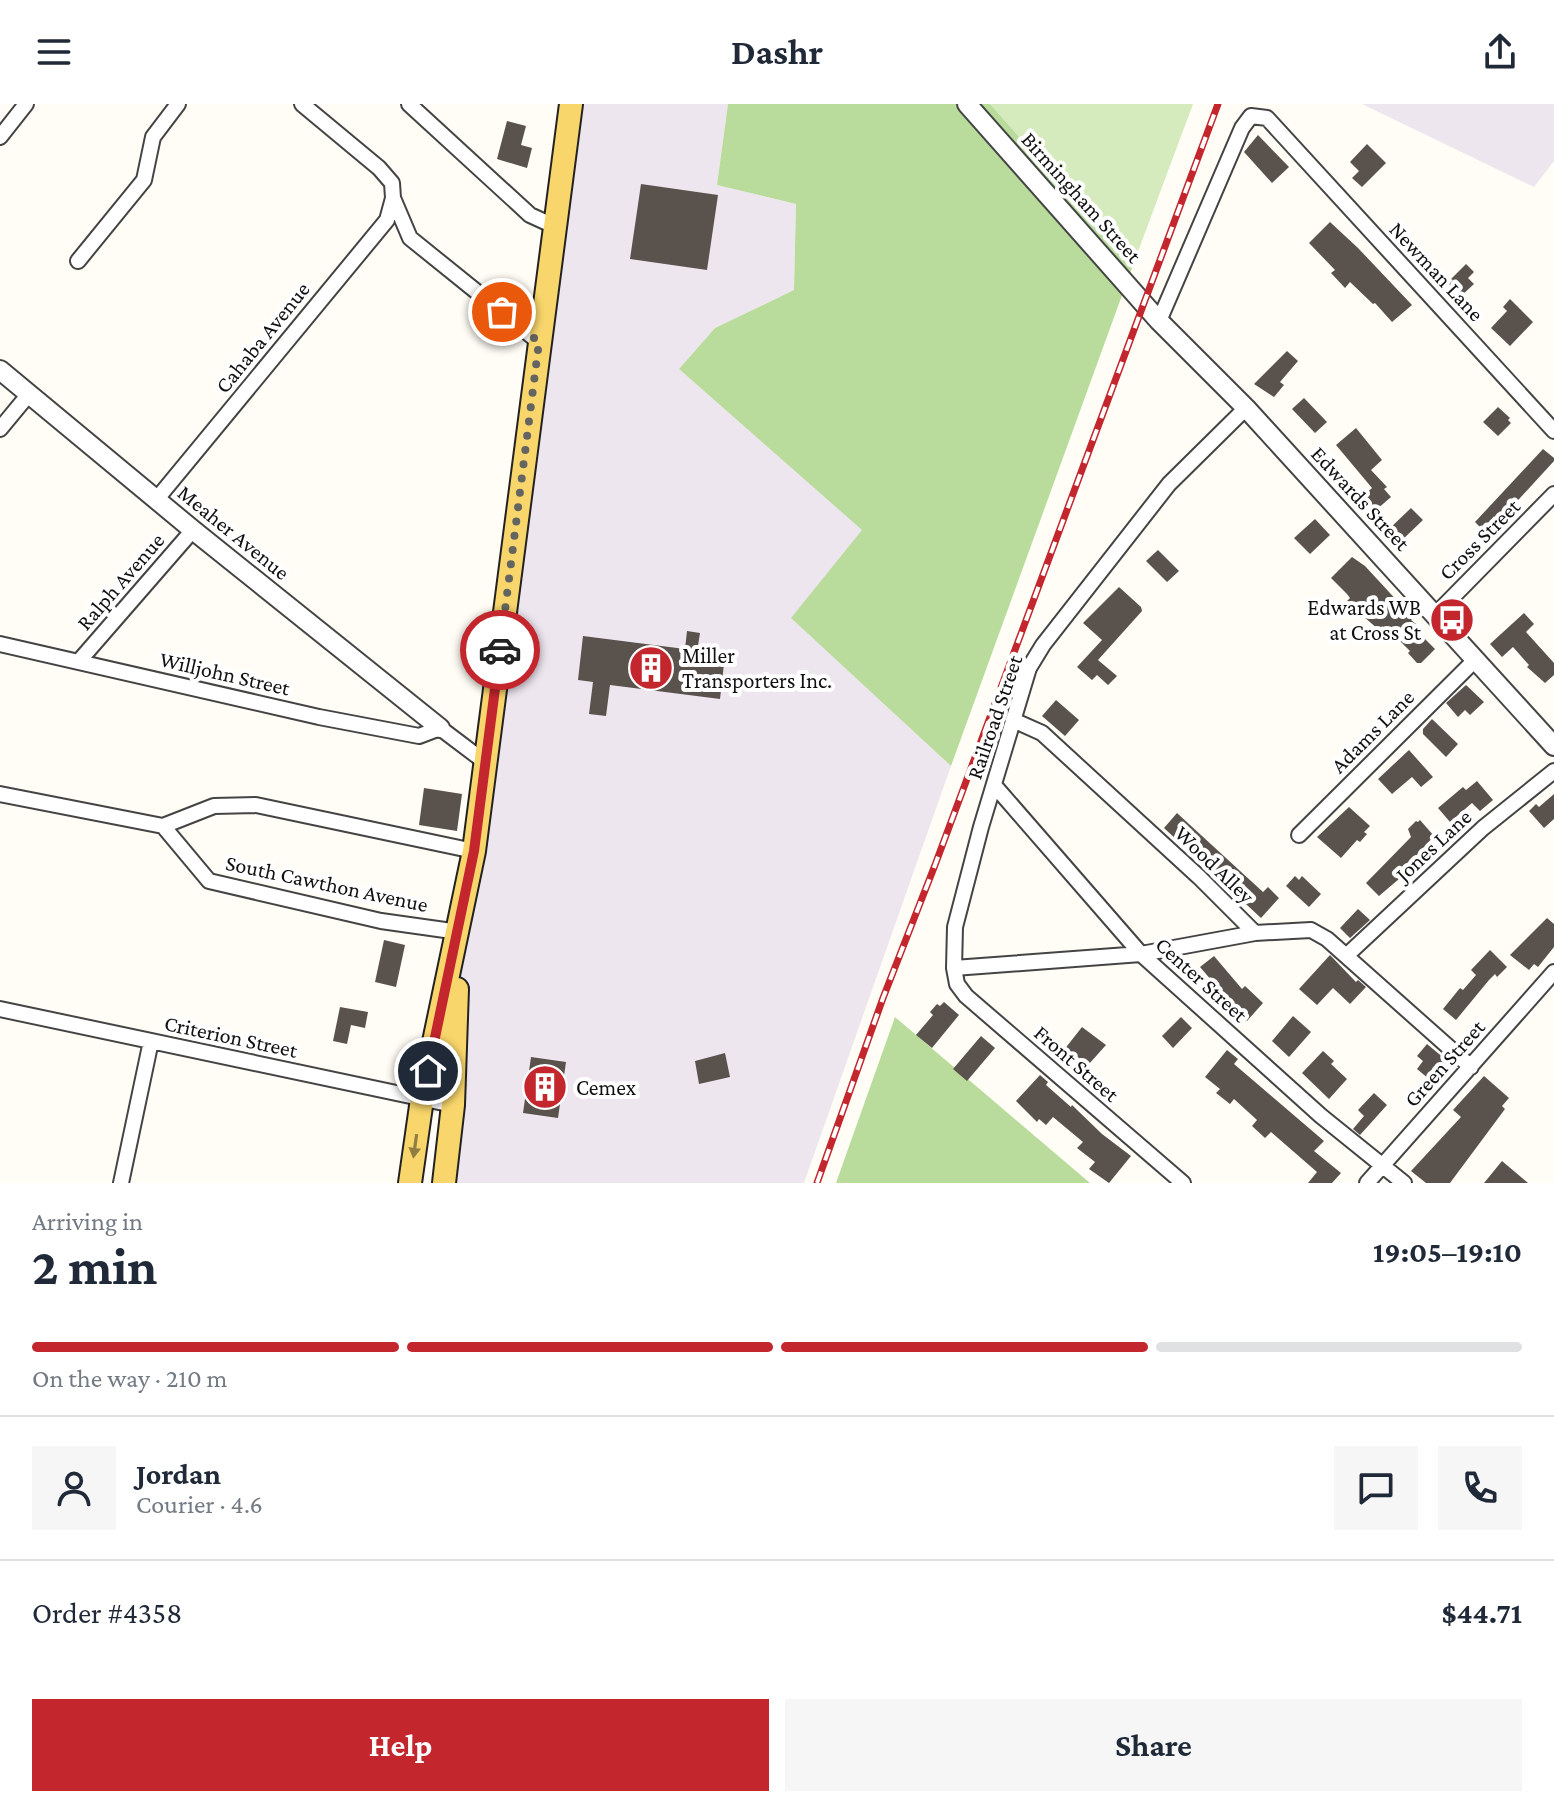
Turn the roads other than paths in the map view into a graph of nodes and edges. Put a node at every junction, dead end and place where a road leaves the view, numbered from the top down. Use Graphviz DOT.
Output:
graph roads {
  1 [pos="26,104"];
  2 [pos="178,104"];
  3 [pos="302,104"];
  4 [pos="409,104"];
  5 [pos="571,104"];
  6 [pos="967,104"];
  7 [pos="0,137"];
  8 [pos="393,198"];
  9 [pos="387,220"];
  10 [pos="554,226"];
  11 [pos="410,238"];
  12 [pos="78,261"];
  13 [pos="1129,286"];
  14 [pos="1159,321"];
  15 [pos="539,342"];
  16 [pos="0,370"];
  17 [pos="29,394"];
  18 [pos="1246,408"];
  19 [pos="0,429"];
  20 [pos="1554,431"];
  21 [pos="1554,494"];
  22 [pos="156,500"];
  23 [pos="193,530"];
  24 [pos="1436,614"];
  25 [pos="0,644"];
  26 [pos="1476,659"];
  27 [pos="80,660"];
  28 [pos="1013,720"];
  29 [pos="440,728"];
  30 [pos="1554,746"];
  31 [pos="485,762"];
  32 [pos="1554,771"];
  33 [pos="994,785"];
  34 [pos="0,794"];
  35 [pos="163,826"];
  36 [pos="1299,835"];
  37 [pos="474,851"];
  38 [pos="459,932"];
  39 [pos="1255,933"];
  40 [pos="1141,954"];
  41 [pos="1346,956"];
  42 [pos="954,968"];
  43 [pos="1554,972"];
  44 [pos="0,1009"];
  45 [pos="151,1041"];
  46 [pos="1471,1067"];
  47 [pos="422,1099"];
  48 [pos="453,1105"];
  49 [pos="1381,1167"];
  50 [pos="121,1183"];
  51 [pos="410,1183"];
  52 [pos="444,1183"];
  53 [pos="1183,1183"];
  54 [pos="1367,1183"];
  55 [pos="1404,1183"];
  1 -- 7 [label="street"];
  2 -- 12 [label="street"];
  3 -- 8 [label="street"];
  4 -- 10 [label="street"];
  5 -- 10 [label="main road"];
  6 -- 13 [label="street, Birmingham Street"];
  8 -- 9 [label="street, Cahaba Avenue"];
  8 -- 11 [label="street"];
  9 -- 11 [label="street"];
  9 -- 22 [label="street, Cahaba Avenue"];
  10 -- 15 [label="main road"];
  11 -- 15 [label="street"];
  13 -- 14 [label="street, Edwards Street"];
  14 -- 18 [label="street, Edwards Street"];
  14 -- 20 [label="street, Newman Lane"];
  15 -- 31 [label="main road"];
  16 -- 17 [label="street, Meaher Avenue"];
  17 -- 19 [label="street"];
  17 -- 22 [label="street, Meaher Avenue"];
  18 -- 24 [label="street, Edwards Street"];
  18 -- 28 [label="street, Railroad Street"];
  21 -- 24 [label="street, Cross Street"];
  22 -- 23 [label="street, Meaher Avenue"];
  23 -- 27 [label="street, Ralph Avenue"];
  23 -- 29 [label="street, Meaher Avenue"];
  24 -- 26 [label="street, Edwards Street"];
  25 -- 27 [label="street, Willjohn Street"];
  26 -- 30 [label="street, Edwards Street"];
  26 -- 36 [label="street, Adams Lane"];
  27 -- 29 [label="street, Willjohn Street"];
  28 -- 33 [label="street, Railroad Street"];
  28 -- 39 [label="street, Wood Alley"];
  29 -- 31 [label="street"];
  31 -- 37 [label="main road"];
  32 -- 41 [label="street, Jones Lane"];
  33 -- 40 [label="street, Center Street"];
  33 -- 42 [label="street, Railroad Street"];
  34 -- 35 [label="street"];
  35 -- 37 [label="street"];
  35 -- 38 [label="street, South Cawthon Avenue"];
  37 -- 38 [label="main road"];
  38 -- 47 [label="main road"];
  38 -- 48 [label="main road"];
  39 -- 40 [label="street"];
  39 -- 41 [label="street, Wood Alley"];
  40 -- 42 [label="street"];
  40 -- 49 [label="street, Center Street"];
  41 -- 46 [label="street, Wood Alley"];
  42 -- 53 [label="street, Front Street"];
  43 -- 46 [label="street, Green Street"];
  44 -- 45 [label="street, Criterion Street"];
  45 -- 47 [label="street, Criterion Street"];
  45 -- 50 [label="street"];
  46 -- 49 [label="street, Green Street"];
  47 -- 48 [label="street, Criterion Street"];
  47 -- 51 [label="main road, one-way"];
  48 -- 52 [label="main road"];
  49 -- 54 [label="street, Green Street"];
  49 -- 55 [label="street, Center Street"];
}
